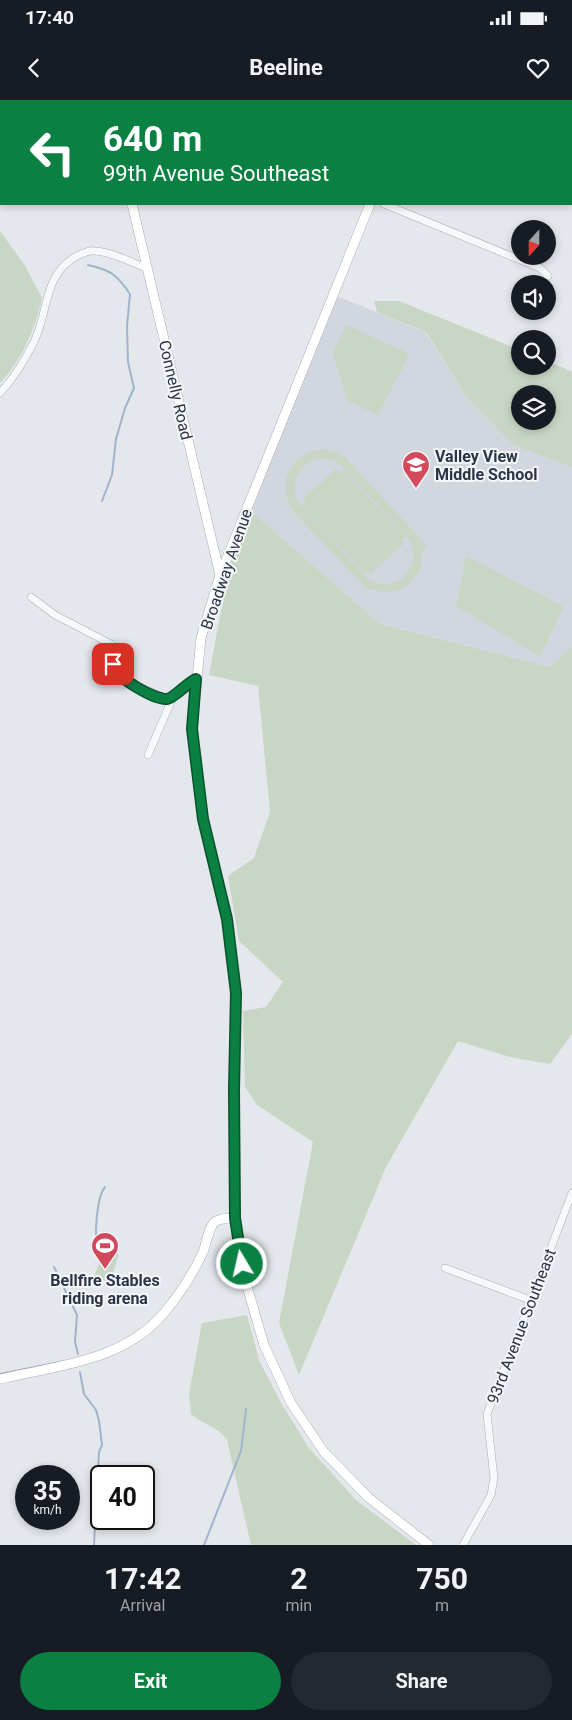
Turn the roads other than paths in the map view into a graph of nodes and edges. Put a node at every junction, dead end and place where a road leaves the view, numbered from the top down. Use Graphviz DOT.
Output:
graph roads {
  1 [pos="132,205"];
  2 [pos="370,205"];
  3 [pos="386,205"];
  4 [pos="146,268"];
  5 [pos="547,275"];
  6 [pos="0,393"];
  7 [pos="220,575"];
  8 [pos="32,597"];
  9 [pos="196,679"];
  10 [pos="173,697"];
  11 [pos="148,755"];
  12 [pos="572,1193"];
  13 [pos="235,1218"];
  14 [pos="445,1268"];
  15 [pos="530,1300"];
  16 [pos="0,1379"];
  17 [pos="429,1545"];
  18 [pos="464,1545"];
  1 -- 4 [label="street, Connelly Road"];
  2 -- 7 [label="street, Broadway Avenue"];
  3 -- 5 [label="street"];
  4 -- 6 [label="street"];
  4 -- 7 [label="street, Connelly Road"];
  7 -- 9 [label="street, Broadway Avenue"];
  8 -- 10 [label="street"];
  9 -- 10 [label="street"];
  9 -- 13 [label="street, Broadway Avenue"];
  10 -- 11 [label="street"];
  12 -- 15 [label="street, 93rd Avenue Southeast"];
  13 -- 16 [label="street"];
  13 -- 17 [label="street, Broadway Avenue"];
  14 -- 15 [label="street"];
  15 -- 18 [label="street, 93rd Avenue Southeast"];
}
